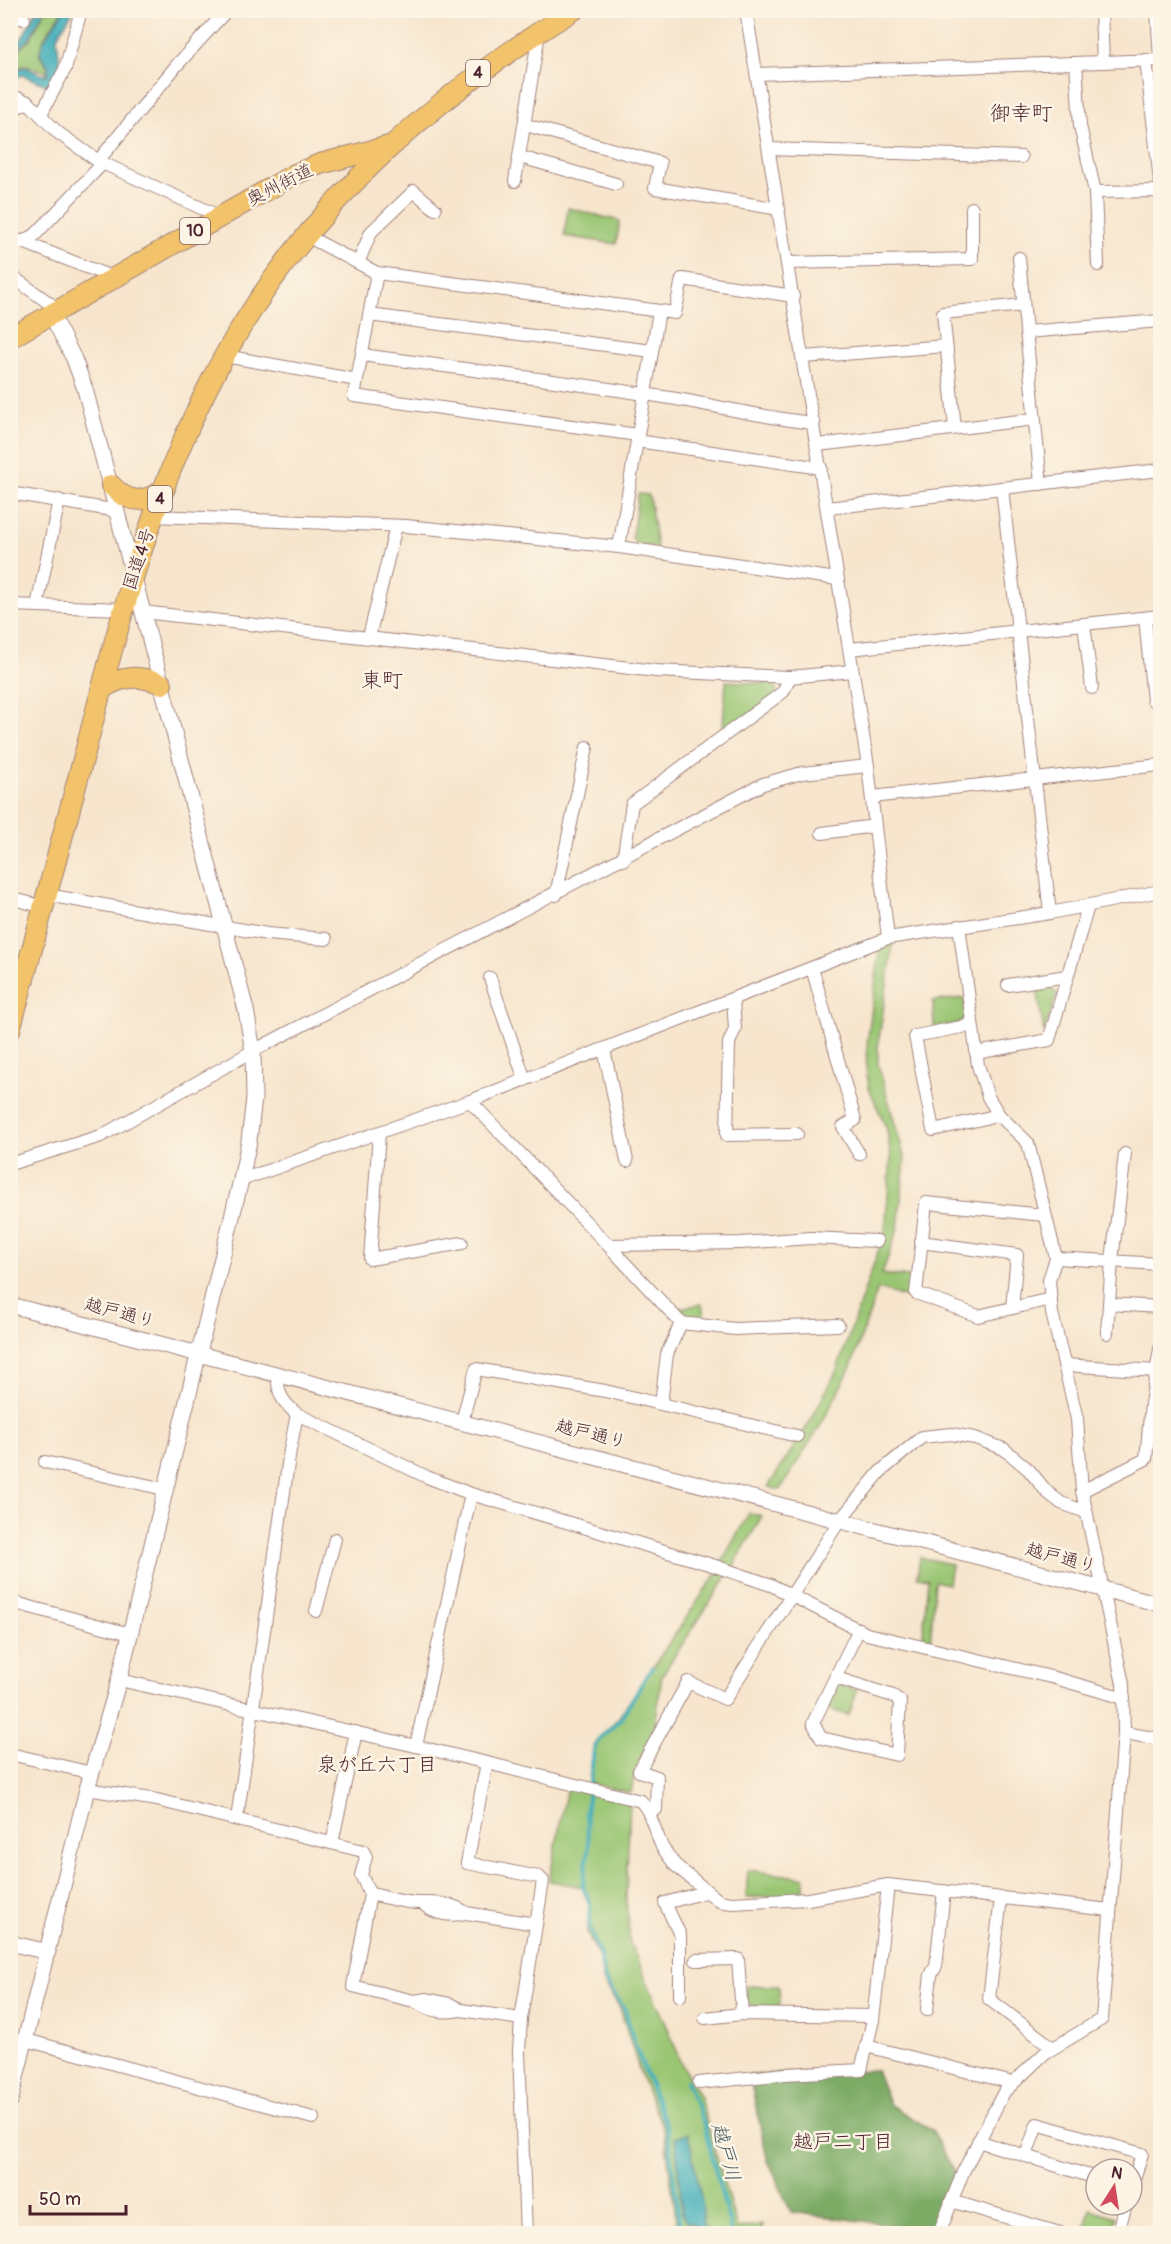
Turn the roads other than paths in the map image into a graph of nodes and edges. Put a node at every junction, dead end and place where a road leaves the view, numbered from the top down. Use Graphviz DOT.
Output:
graph roads {
  1 [pos="227,10"];
  2 [pos="574,10"];
  3 [pos="746,10"];
  4 [pos="1101,10"];
  5 [pos="1157,10"];
  6 [pos="80,14"];
  7 [pos="10,15"];
  8 [pos="24,19"];
  9 [pos="539,33"];
  10 [pos="1146,60"];
  11 [pos="1160,60"];
  12 [pos="1102,62"];
  13 [pos="1076,63"];
  14 [pos="757,74"];
  15 [pos="10,95"];
  16 [pos="28,102"];
  17 [pos="10,111"];
  18 [pos="41,114"];
  19 [pos="526,124"];
  20 [pos="389,146"];
  21 [pos="769,149"];
  22 [pos="520,157"];
  23 [pos="1021,157"];
  24 [pos="101,162"];
  25 [pos="515,181"];
  26 [pos="1161,181"];
  27 [pos="615,184"];
  28 [pos="1161,191"];
  29 [pos="1095,192"];
  30 [pos="972,208"];
  31 [pos="435,209"];
  32 [pos="779,209"];
  33 [pos="221,217"];
  34 [pos="307,236"];
  35 [pos="16,239"];
  36 [pos="1019,258"];
  37 [pos="358,263"];
  38 [pos="788,263"];
  39 [pos="1098,265"];
  40 [pos="377,273"];
  41 [pos="10,274"];
  42 [pos="114,278"];
  43 [pos="792,296"];
  44 [pos="1023,305"];
  45 [pos="659,311"];
  46 [pos="55,312"];
  47 [pos="369,315"];
  48 [pos="1161,321"];
  49 [pos="1026,332"];
  50 [pos="10,338"];
  51 [pos="946,346"];
  52 [pos="652,351"];
  53 [pos="362,355"];
  54 [pos="225,356"];
  55 [pos="804,357"];
  56 [pos="357,380"];
  57 [pos="645,394"];
  58 [pos="1035,419"];
  59 [pos="814,423"];
  60 [pos="955,428"];
  61 [pos="637,438"];
  62 [pos="818,445"];
  63 [pos="821,468"];
  64 [pos="1161,470"];
  65 [pos="1041,483"];
  66 [pos="111,485"];
  67 [pos="165,488"];
  68 [pos="1002,488"];
  69 [pos="10,494"];
  70 [pos="59,500"];
  71 [pos="827,508"];
  72 [pos="118,511"];
  73 [pos="153,516"];
  74 [pos="396,526"];
  75 [pos="619,547"];
  76 [pos="134,571"];
  77 [pos="837,579"];
  78 [pos="10,605"];
  79 [pos="37,606"];
  80 [pos="123,609"];
  81 [pos="143,612"];
  82 [pos="1161,616"];
  83 [pos="1145,618"];
  84 [pos="1084,624"];
  85 [pos="1018,631"];
  86 [pos="369,637"];
  87 [pos="850,649"];
  88 [pos="852,671"];
  89 [pos="790,677"];
  90 [pos="162,684"];
  91 [pos="1092,688"];
  92 [pos="101,690"];
  93 [pos="1153,700"];
  94 [pos="587,747"];
  95 [pos="1161,765"];
  96 [pos="868,766"];
  97 [pos="1035,778"];
  98 [pos="872,797"];
  99 [pos="875,826"];
  100 [pos="822,833"];
  101 [pos="623,860"];
  102 [pos="1161,891"];
  103 [pos="556,895"];
  104 [pos="10,898"];
  105 [pos="46,901"];
  106 [pos="1088,906"];
  107 [pos="1050,913"];
  108 [pos="959,926"];
  109 [pos="225,927"];
  110 [pos="888,938"];
  111 [pos="326,939"];
  112 [pos="812,968"];
  113 [pos="1067,976"];
  114 [pos="490,978"];
  115 [pos="1008,985"];
  116 [pos="733,999"];
  117 [pos="972,1024"];
  118 [pos="10,1030"];
  119 [pos="604,1049"];
  120 [pos="253,1051"];
  121 [pos="976,1053"];
  122 [pos="525,1080"];
  123 [pos="470,1101"];
  124 [pos="999,1115"];
  125 [pos="379,1134"];
  126 [pos="797,1134"];
  127 [pos="859,1154"];
  128 [pos="1125,1154"];
  129 [pos="627,1161"];
  130 [pos="10,1164"];
  131 [pos="242,1180"];
  132 [pos="1044,1215"];
  133 [pos="877,1241"];
  134 [pos="921,1242"];
  135 [pos="462,1243"];
  136 [pos="608,1245"];
  137 [pos="1056,1258"];
  138 [pos="1112,1260"];
  139 [pos="1161,1264"];
  140 [pos="1051,1299"];
  141 [pos="1108,1304"];
  142 [pos="10,1305"];
  143 [pos="1161,1307"];
  144 [pos="1012,1308"];
  145 [pos="681,1323"];
  146 [pos="838,1325"];
  147 [pos="1107,1333"];
  148 [pos="1161,1349"];
  149 [pos="200,1354"];
  150 [pos="1064,1365"];
  151 [pos="1157,1371"];
  152 [pos="278,1374"];
  153 [pos="661,1404"];
  154 [pos="297,1414"];
  155 [pos="462,1422"];
  156 [pos="797,1436"];
  157 [pos="45,1462"];
  158 [pos="164,1489"];
  159 [pos="1082,1491"];
  160 [pos="471,1494"];
  161 [pos="1086,1512"];
  162 [pos="840,1520"];
  163 [pos="335,1539"];
  164 [pos="1104,1590"];
  165 [pos="793,1596"];
  166 [pos="19,1604"];
  167 [pos="1161,1604"];
  168 [pos="316,1611"];
  169 [pos="859,1629"];
  170 [pos="130,1634"];
  171 [pos="836,1678"];
  172 [pos="119,1680"];
  173 [pos="1124,1698"];
  174 [pos="253,1708"];
  175 [pos="356,1732"];
  176 [pos="1124,1733"];
  177 [pos="1161,1739"];
  178 [pos="416,1746"];
  179 [pos="10,1754"];
  180 [pos="487,1763"];
  181 [pos="92,1773"];
  182 [pos="87,1789"];
  183 [pos="648,1811"];
  184 [pos="237,1819"];
  185 [pos="332,1843"];
  186 [pos="888,1885"];
  187 [pos="944,1891"];
  188 [pos="705,1892"];
  189 [pos="370,1894"];
  190 [pos="1001,1898"];
  191 [pos="1110,1910"];
  192 [pos="536,1924"];
  193 [pos="10,1943"];
  194 [pos="48,1952"];
  195 [pos="696,1960"];
  196 [pos="680,1996"];
  197 [pos="927,2010"];
  198 [pos="742,2014"];
  199 [pos="873,2016"];
  200 [pos="705,2018"];
  201 [pos="521,2019"];
  202 [pos="26,2040"];
  203 [pos="866,2046"];
  204 [pos="1053,2048"];
  205 [pos="699,2083"];
  206 [pos="1013,2083"];
  207 [pos="10,2102"];
  208 [pos="313,2118"];
  209 [pos="978,2141"];
  210 [pos="1026,2156"];
  211 [pos="1141,2157"];
  212 [pos="1084,2174"];
  213 [pos="951,2201"];
  214 [pos="1122,2217"];
  215 [pos="526,2234"];
  216 [pos="939,2234"];
  217 [pos="1063,2234"];
  218 [pos="1117,2234"];
  1 -- 24 [label="street"];
  2 -- 9 [label="main road, 奥州街道 / 4"];
  3 -- 14 [label="street"];
  4 -- 12 [label="street"];
  5 -- 11 [label="street"];
  6 -- 18 [label="street"];
  7 -- 8 [label="street"];
  9 -- 19 [label="street"];
  9 -- 20 [label="main road, 奥州街道 / 4"];
  10 -- 11 [label="street"];
  10 -- 12 [label="street"];
  10 -- 26 [label="street"];
  12 -- 13 [label="street"];
  13 -- 14 [label="street"];
  13 -- 29 [label="street"];
  14 -- 21 [label="street"];
  15 -- 16 [label="street"];
  16 -- 17 [label="street"];
  16 -- 18 [label="street"];
  18 -- 24 [label="street"];
  19 -- 22 [label="street"];
  19 -- 32 [label="street"];
  20 -- 33 [label="main road, 奥州街道 / 10"];
  20 -- 34 [label="main road, 国道4号 / 4"];
  21 -- 23 [label="street"];
  21 -- 32 [label="street"];
  22 -- 25 [label="street"];
  22 -- 27 [label="street"];
  24 -- 33 [label="street"];
  24 -- 35 [label="street"];
  28 -- 29 [label="street"];
  29 -- 39 [label="street"];
  30 -- 38 [label="street"];
  31 -- 37 [label="street"];
  32 -- 38 [label="street"];
  33 -- 42 [label="main road, 奥州街道 / 10"];
  34 -- 37 [label="street"];
  34 -- 54 [label="main road, 国道4号 / 4"];
  35 -- 42 [label="street"];
  36 -- 44 [label="street"];
  37 -- 40 [label="street"];
  38 -- 43 [label="street"];
  40 -- 45 [label="street"];
  40 -- 47 [label="street"];
  41 -- 46 [label="street"];
  42 -- 46 [label="main road, 奥州街道 / 10"];
  43 -- 45 [label="street"];
  43 -- 55 [label="street"];
  44 -- 49 [label="street"];
  44 -- 51 [label="street"];
  45 -- 52 [label="street"];
  46 -- 50 [label="main road, 奥州街道 / 10"];
  46 -- 66 [label="street"];
  47 -- 52 [label="street"];
  47 -- 53 [label="street"];
  48 -- 49 [label="street"];
  49 -- 58 [label="street"];
  51 -- 55 [label="street"];
  51 -- 60 [label="street"];
  52 -- 57 [label="street"];
  53 -- 56 [label="street"];
  53 -- 57 [label="street"];
  54 -- 56 [label="street"];
  54 -- 67 [label="main road, 国道4号 / 4"];
  55 -- 59 [label="street"];
  56 -- 61 [label="street"];
  57 -- 59 [label="street"];
  57 -- 61 [label="street"];
  58 -- 60 [label="street"];
  58 -- 65 [label="street"];
  59 -- 62 [label="street"];
  60 -- 62 [label="street"];
  61 -- 63 [label="street"];
  61 -- 75 [label="street"];
  62 -- 63 [label="street"];
  63 -- 71 [label="street"];
  64 -- 65 [label="street"];
  65 -- 68 [label="street"];
  66 -- 67 [label="main road"];
  66 -- 72 [label="street"];
  67 -- 73 [label="main road, 国道4号 / 4"];
  68 -- 71 [label="street"];
  68 -- 85 [label="street"];
  69 -- 70 [label="street"];
  70 -- 72 [label="street"];
  70 -- 79 [label="street"];
  71 -- 77 [label="street"];
  72 -- 76 [label="street"];
  73 -- 74 [label="street"];
  73 -- 76 [label="main road, 国道4号 / 4"];
  74 -- 75 [label="street"];
  74 -- 86 [label="street"];
  75 -- 77 [label="street"];
  76 -- 80 [label="main road, 国道4号 / 4"];
  76 -- 81 [label="street"];
  77 -- 87 [label="street"];
  78 -- 79 [label="street"];
  79 -- 80 [label="street"];
  80 -- 92 [label="main road, 国道4号 / 4"];
  81 -- 86 [label="street"];
  81 -- 90 [label="street"];
  82 -- 83 [label="street"];
  83 -- 84 [label="street"];
  83 -- 93 [label="street"];
  84 -- 85 [label="street"];
  84 -- 91 [label="street"];
  85 -- 87 [label="street"];
  85 -- 97 [label="street"];
  86 -- 89 [label="street"];
  87 -- 88 [label="street"];
  88 -- 89 [label="street"];
  88 -- 96 [label="street"];
  89 -- 101 [label="street"];
  90 -- 92 [label="main road"];
  90 -- 109 [label="street"];
  92 -- 105 [label="main road, 国道4号 / 4"];
  94 -- 103 [label="street"];
  95 -- 97 [label="street"];
  96 -- 98 [label="street"];
  96 -- 101 [label="street"];
  97 -- 98 [label="street"];
  97 -- 107 [label="street"];
  98 -- 99 [label="street"];
  99 -- 100 [label="street"];
  99 -- 110 [label="street"];
  101 -- 103 [label="street"];
  102 -- 106 [label="street"];
  103 -- 120 [label="street"];
  104 -- 105 [label="street"];
  105 -- 109 [label="street"];
  105 -- 118 [label="main road, 国道4号 / 4"];
  106 -- 107 [label="street"];
  106 -- 113 [label="street"];
  107 -- 108 [label="street"];
  108 -- 110 [label="street"];
  108 -- 117 [label="street"];
  109 -- 111 [label="street"];
  109 -- 120 [label="street"];
  110 -- 112 [label="street"];
  112 -- 116 [label="street"];
  112 -- 127 [label="street"];
  113 -- 115 [label="street"];
  113 -- 121 [label="street"];
  114 -- 122 [label="street"];
  116 -- 119 [label="street"];
  116 -- 126 [label="street"];
  117 -- 121 [label="street"];
  117 -- 124 [label="street"];
  119 -- 122 [label="street"];
  119 -- 129 [label="street"];
  120 -- 130 [label="street"];
  120 -- 131 [label="street"];
  121 -- 124 [label="street"];
  122 -- 123 [label="street"];
  123 -- 125 [label="street"];
  123 -- 136 [label="street"];
  124 -- 132 [label="street"];
  125 -- 131 [label="street"];
  125 -- 135 [label="street"];
  128 -- 138 [label="street"];
  131 -- 149 [label="street"];
  132 -- 134 [label="street"];
  132 -- 137 [label="street"];
  133 -- 136 [label="street"];
  134 -- 144 [label="street"];
  134 -- 144 [label="street"];
  136 -- 145 [label="street"];
  137 -- 138 [label="street"];
  137 -- 140 [label="street"];
  138 -- 139 [label="street"];
  138 -- 141 [label="street"];
  140 -- 144 [label="street"];
  140 -- 150 [label="street"];
  141 -- 143 [label="street"];
  141 -- 147 [label="street"];
  142 -- 149 [label="street, 越戸通り"];
  145 -- 146 [label="street"];
  145 -- 153 [label="street"];
  148 -- 151 [label="street"];
  149 -- 152 [label="street, 越戸通り"];
  149 -- 158 [label="street"];
  150 -- 151 [label="street"];
  150 -- 159 [label="street"];
  151 -- 159 [label="street"];
  152 -- 154 [label="street"];
  152 -- 155 [label="street, 越戸通り"];
  153 -- 155 [label="street"];
  153 -- 156 [label="street"];
  154 -- 160 [label="street"];
  154 -- 174 [label="street"];
  155 -- 162 [label="street, 越戸通り"];
  157 -- 158 [label="street"];
  158 -- 170 [label="street"];
  159 -- 161 [label="street"];
  160 -- 165 [label="street"];
  160 -- 178 [label="street"];
  161 -- 162 [label="street"];
  161 -- 164 [label="street"];
  162 -- 164 [label="street, 越戸通り"];
  162 -- 165 [label="street"];
  163 -- 168 [label="street"];
  164 -- 167 [label="street, 越戸通り"];
  164 -- 173 [label="street"];
  165 -- 169 [label="street"];
  165 -- 183 [label="street"];
  166 -- 170 [label="street"];
  169 -- 171 [label="street"];
  169 -- 173 [label="street"];
  170 -- 172 [label="street"];
  171 -- 171 [label="street"];
  172 -- 174 [label="street"];
  172 -- 181 [label="street"];
  173 -- 176 [label="street"];
  174 -- 175 [label="street"];
  174 -- 184 [label="street"];
  175 -- 178 [label="street"];
  175 -- 185 [label="street"];
  176 -- 177 [label="street"];
  176 -- 191 [label="street"];
  178 -- 180 [label="street"];
  179 -- 181 [label="street"];
  180 -- 183 [label="street"];
  180 -- 192 [label="street"];
  181 -- 182 [label="street"];
  182 -- 184 [label="street"];
  182 -- 194 [label="street"];
  183 -- 188 [label="street"];
  184 -- 185 [label="street"];
  185 -- 189 [label="street"];
  186 -- 187 [label="street"];
  186 -- 188 [label="street"];
  186 -- 199 [label="street"];
  187 -- 190 [label="street"];
  187 -- 197 [label="street"];
  188 -- 196 [label="street"];
  189 -- 192 [label="street"];
  189 -- 201 [label="street"];
  190 -- 191 [label="street"];
  190 -- 204 [label="street"];
  191 -- 204 [label="street"];
  192 -- 201 [label="street"];
  193 -- 194 [label="street"];
  194 -- 202 [label="street"];
  195 -- 198 [label="street"];
  198 -- 199 [label="street"];
  198 -- 200 [label="street"];
  199 -- 203 [label="street"];
  201 -- 215 [label="street"];
  202 -- 207 [label="street"];
  202 -- 208 [label="street"];
  203 -- 205 [label="street"];
  203 -- 206 [label="street"];
  204 -- 206 [label="street"];
  206 -- 209 [label="street"];
  209 -- 210 [label="street"];
  209 -- 213 [label="street"];
  210 -- 211 [label="street"];
  210 -- 212 [label="street"];
  213 -- 216 [label="street"];
  213 -- 217 [label="street"];
  214 -- 218 [label="street"];
}
